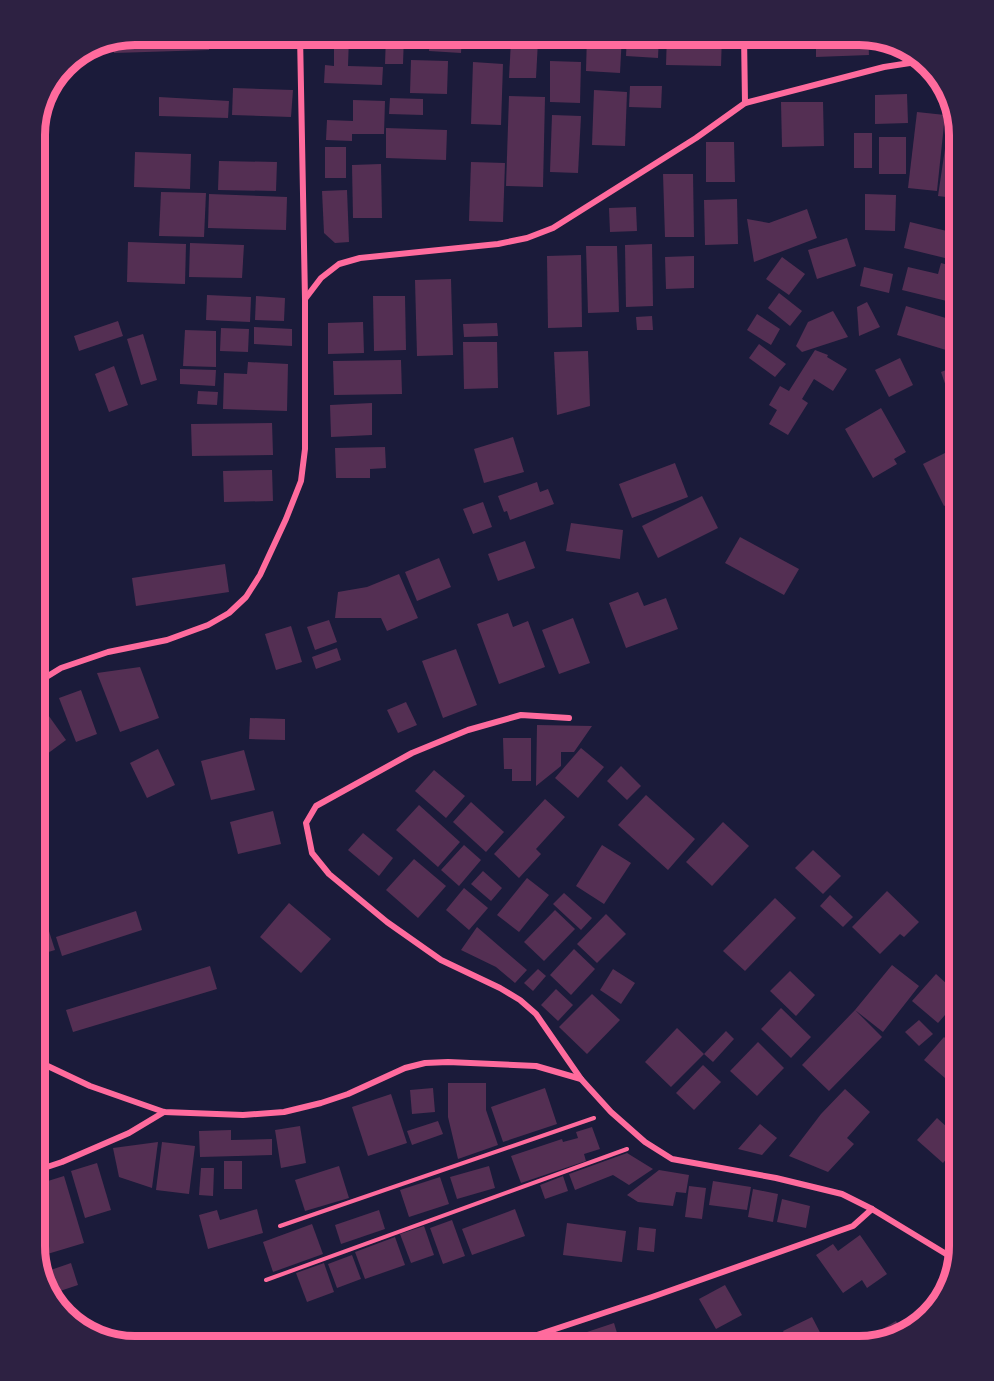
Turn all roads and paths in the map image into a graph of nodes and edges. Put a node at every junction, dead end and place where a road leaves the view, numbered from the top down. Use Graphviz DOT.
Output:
graph roads {
  1 [pos="300,45"];
  2 [pos="744,45"];
  3 [pos="912,63"];
  4 [pos="745,103"];
  5 [pos="305,299"];
  6 [pos="45,678"];
  7 [pos="568,718"];
  8 [pos="45,1065"];
  9 [pos="581,1079"];
  10 [pos="164,1112"];
  11 [pos="611,1112"];
  12 [pos="645,1143"];
  13 [pos="45,1167"];
  14 [pos="872,1209"];
  15 [pos="280,1226"];
  16 [pos="948,1255"];
  17 [pos="266,1280"];
  18 [pos="534,1336"];
  1 -- 5 [label="street"];
  2 -- 4 [label="street"];
  3 -- 4 [label="street"];
  4 -- 5 [label="street"];
  5 -- 6 [label="street"];
  7 -- 9 [label="street"];
  8 -- 10 [label="street"];
  9 -- 10 [label="street"];
  9 -- 11 [label="street"];
  10 -- 13 [label="street"];
  11 -- 12 [label="street"];
  11 -- 15 [label="path"];
  12 -- 14 [label="street"];
  12 -- 17 [label="path"];
  14 -- 16 [label="street"];
  14 -- 18 [label="street"];
}
